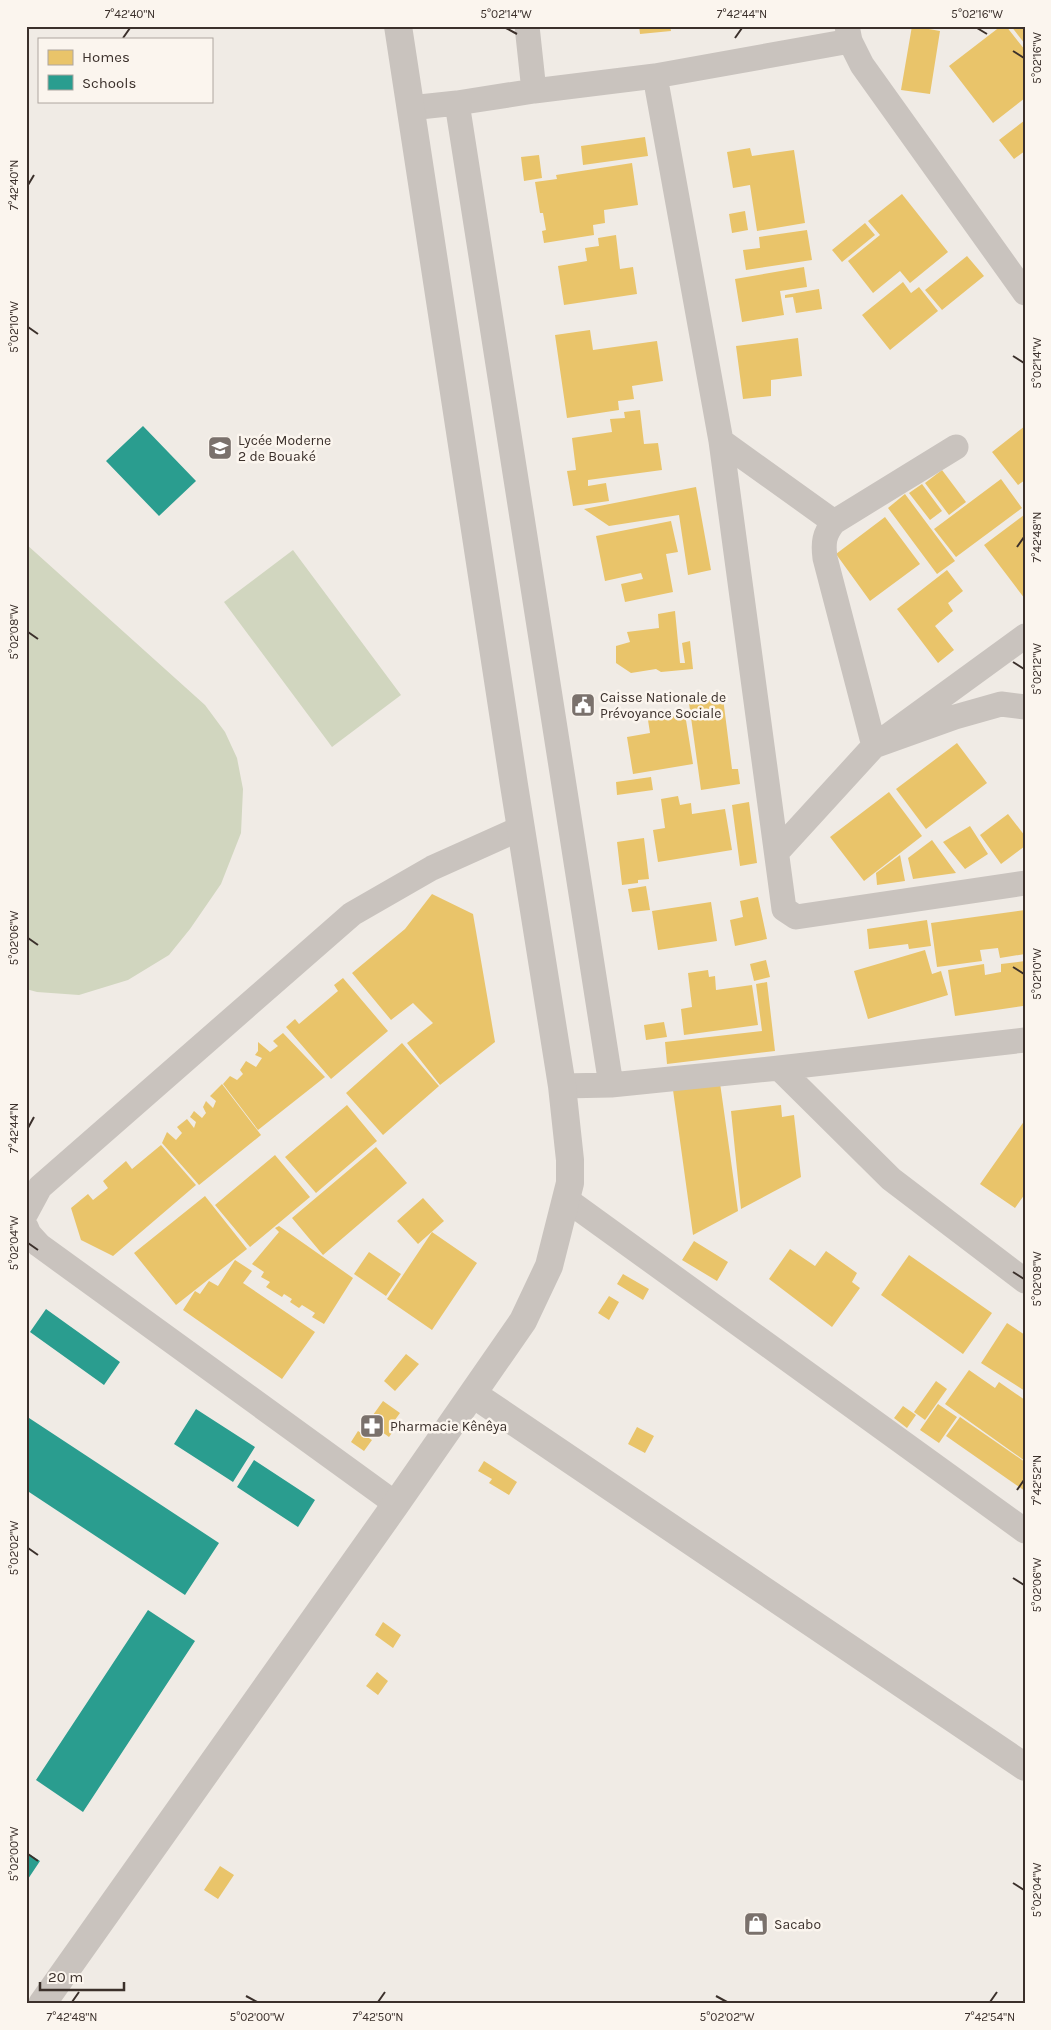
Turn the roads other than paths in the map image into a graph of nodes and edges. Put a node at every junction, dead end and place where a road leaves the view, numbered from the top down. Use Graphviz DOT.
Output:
graph roads {
  1 [pos="398,26"];
  2 [pos="527,26"];
  3 [pos="848,33"];
  4 [pos="655,76"];
  5 [pos="534,91"];
  6 [pos="457,104"];
  7 [pos="410,108"];
  8 [pos="1025,293"];
  9 [pos="722,441"];
  10 [pos="956,447"];
  11 [pos="834,522"];
  12 [pos="1025,636"];
  13 [pos="1025,707"];
  14 [pos="874,746"];
  15 [pos="521,828"];
  16 [pos="777,852"];
  17 [pos="1025,882"];
  18 [pos="1025,1040"];
  19 [pos="779,1068"];
  20 [pos="611,1085"];
  21 [pos="562,1086"];
  22 [pos="567,1200"];
  23 [pos="26,1212"];
  24 [pos="26,1227"];
  25 [pos="1025,1281"];
  26 [pos="472,1394"];
  27 [pos="396,1504"];
  28 [pos="1025,1532"];
  29 [pos="1025,1767"];
  30 [pos="42,2004"];
  1 -- 7 [label="street"];
  2 -- 5 [label="street"];
  3 -- 4 [label="street"];
  3 -- 8 [label="street"];
  4 -- 5 [label="street"];
  4 -- 9 [label="street"];
  5 -- 6 [label="street"];
  6 -- 7 [label="street"];
  6 -- 20 [label="street"];
  7 -- 15 [label="street"];
  9 -- 11 [label="street"];
  9 -- 16 [label="street"];
  10 -- 11 [label="street"];
  11 -- 14 [label="street"];
  12 -- 14 [label="street"];
  13 -- 14 [label="street"];
  14 -- 16 [label="street"];
  15 -- 21 [label="street"];
  15 -- 23 [label="street"];
  16 -- 17 [label="street"];
  18 -- 19 [label="street"];
  19 -- 20 [label="street"];
  19 -- 25 [label="street"];
  20 -- 21 [label="street"];
  21 -- 22 [label="street"];
  22 -- 26 [label="street"];
  22 -- 28 [label="street"];
  24 -- 27 [label="street"];
  26 -- 27 [label="street"];
  26 -- 29 [label="street"];
  27 -- 30 [label="street"];
}
